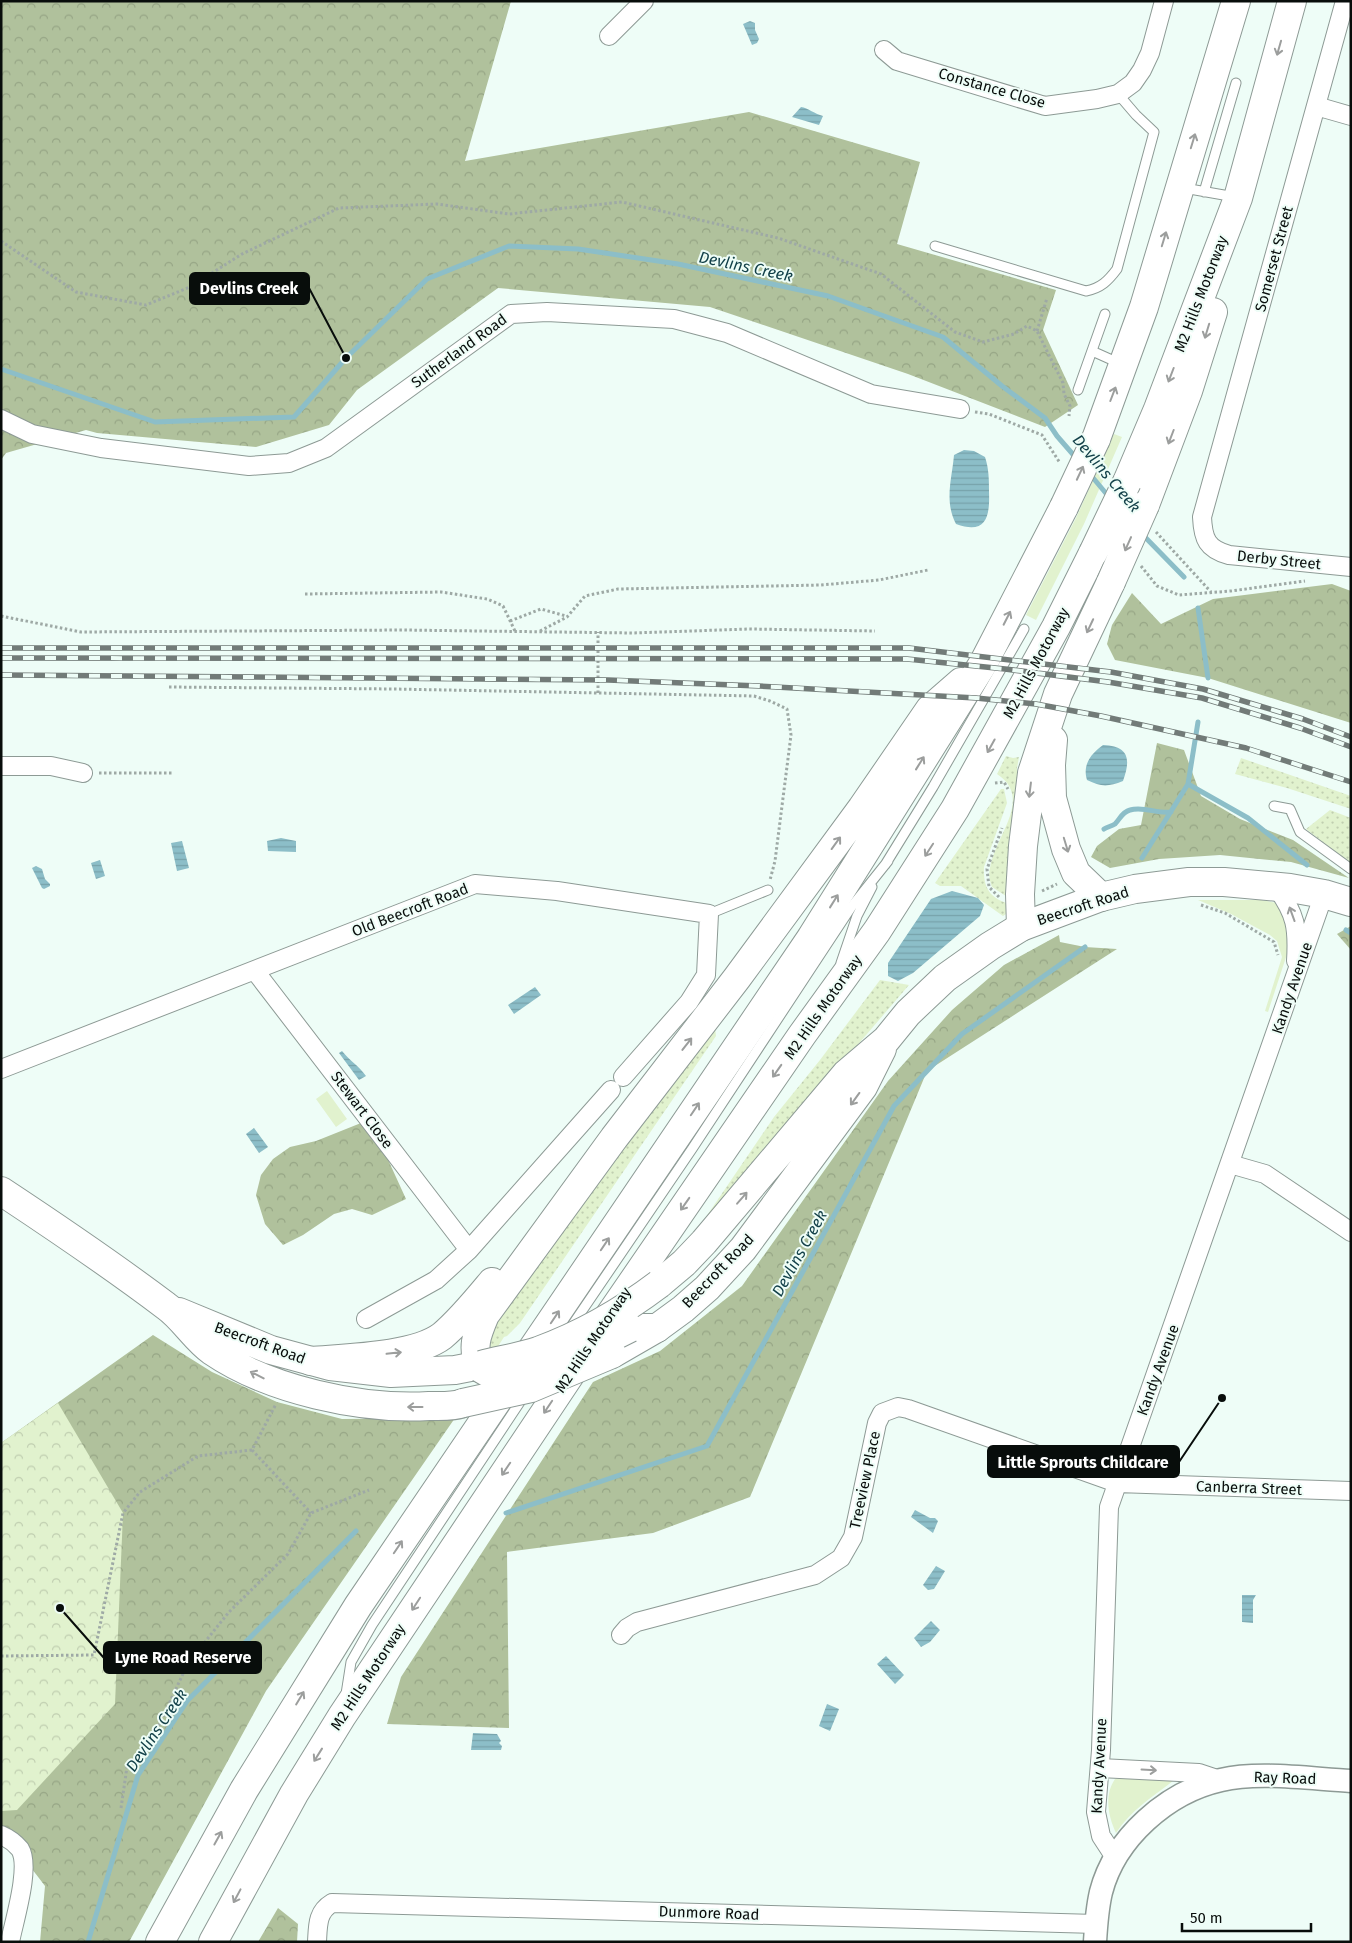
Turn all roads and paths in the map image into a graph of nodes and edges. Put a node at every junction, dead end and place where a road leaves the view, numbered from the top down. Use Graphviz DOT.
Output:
graph roads {
  1 [pos="644,1"];
  2 [pos="1164,1"];
  3 [pos="1236,1"];
  4 [pos="1292,1"];
  5 [pos="1345,1"];
  6 [pos="609,36"];
  7 [pos="884,50"];
  8 [pos="1236,84"];
  9 [pos="1118,94"];
  10 [pos="1316,106"];
  11 [pos="1351,116"];
  12 [pos="1192,190"];
  13 [pos="1238,198"];
  14 [pos="1,241"];
  15 [pos="935,246"];
  16 [pos="1047,298"];
  17 [pos="1105,314"];
  18 [pos="1037,332"];
  19 [pos="1092,350"];
  20 [pos="1124,365"];
  21 [pos="1078,390"];
  22 [pos="960,409"];
  23 [pos="1069,416"];
  24 [pos="1,419"];
  25 [pos="1054,455"];
  26 [pos="1202,517"];
  27 [pos="1150,518"];
  28 [pos="1139,564"];
  29 [pos="1351,568"];
  30 [pos="928,570"];
  31 [pos="1309,581"];
  32 [pos="1211,592"];
  33 [pos="304,594"];
  34 [pos="1,616"];
  35 [pos="566,616"];
  36 [pos="510,621"];
  37 [pos="1024,629"];
  38 [pos="515,631"];
  39 [pos="875,631"];
  40 [pos="540,632"];
  41 [pos="598,632"];
  42 [pos="984,662"];
  43 [pos="169,687"];
  44 [pos="598,693"];
  45 [pos="1058,694"];
  46 [pos="1,766"];
  47 [pos="83,773"];
  48 [pos="173,773"];
  49 [pos="971,783"];
  50 [pos="1010,794"];
  51 [pos="1274,806"];
  52 [pos="1003,826"];
  53 [pos="888,861"];
  54 [pos="1351,869"];
  55 [pos="1063,881"];
  56 [pos="1276,887"];
  57 [pos="768,890"];
  58 [pos="1039,892"];
  59 [pos="1324,894"];
  60 [pos="1101,897"];
  61 [pos="1006,901"];
  62 [pos="1351,902"];
  63 [pos="1195,903"];
  64 [pos="709,914"];
  65 [pos="1021,927"];
  66 [pos="1279,960"];
  67 [pos="255,970"];
  68 [pos="1295,979"];
  69 [pos="828,998"];
  70 [pos="886,1040"];
  71 [pos="1,1069"];
  72 [pos="614,1138"];
  73 [pos="1230,1164"];
  74 [pos="1,1191"];
  75 [pos="1351,1232"];
  76 [pos="469,1250"];
  77 [pos="168,1307"];
  78 [pos="366,1320"];
  79 [pos="657,1328"];
  80 [pos="311,1361"];
  81 [pos="480,1366"];
  82 [pos="277,1402"];
  83 [pos="252,1450"];
  84 [pos="1118,1483"];
  85 [pos="369,1490"];
  86 [pos="1351,1491"];
  87 [pos="311,1513"];
  88 [pos="621,1635"];
  89 [pos="3,1655"];
  90 [pos="342,1716"];
  91 [pos="1100,1768"];
  92 [pos="1220,1780"];
  93 [pos="1351,1780"];
  94 [pos="121,1808"];
  95 [pos="1,1835"];
  96 [pos="1116,1859"];
  97 [pos="1096,1933"];
  98 [pos="10,1942"];
  99 [pos="160,1942"];
  100 [pos="213,1942"];
  101 [pos="317,1942"];
  1 -- 6 [label="street"];
  2 -- 9 [label="street, Constance Close"];
  12 -- 3 [label="main road, one-way"];
  4 -- 13 [label="main road, M2 Hills Motorway, one-way"];
  5 -- 10 [label="street, Somerset Street"];
  7 -- 9 [label="street, Constance Close"];
  8 -- 12 [label="lane"];
  9 -- 15 [label="lane"];
  10 -- 11 [label="street"];
  10 -- 26 [label="street, Somerset Street"];
  12 -- 13 [label="lane"];
  20 -- 12 [label="main road, one-way"];
  13 -- 27 [label="main road, one-way"];
  13 -- 49 [label="main road, M2 Hills Motorway, one-way, bridge"];
  14 -- 18 [label="path"];
  16 -- 18 [label="path"];
  17 -- 19 [label="lane"];
  18 -- 23 [label="path"];
  19 -- 20 [label="lane"];
  19 -- 21 [label="lane"];
  42 -- 20 [label="main road, one-way, bridge"];
  22 -- 24 [label="street, Sutherland Road"];
  22 -- 25 [label="path"];
  26 -- 29 [label="street, Derby Street"];
  27 -- 32 [label="path"];
  27 -- 45 [label="main road, one-way, bridge"];
  28 -- 32 [label="path"];
  30 -- 35 [label="path"];
  31 -- 32 [label="path"];
  33 -- 36 [label="path"];
  34 -- 38 [label="path"];
  35 -- 36 [label="path"];
  35 -- 40 [label="path"];
  36 -- 38 [label="path"];
  37 -- 53 [label="lane"];
  38 -- 40 [label="path"];
  39 -- 41 [label="path"];
  40 -- 41 [label="path"];
  41 -- 44 [label="path"];
  72 -- 42 [label="main road, one-way"];
  99 -- 42 [label="main road, one-way"];
  43 -- 44 [label="path"];
  44 -- 57 [label="path"];
  45 -- 60 [label="main road, one-way"];
  45 -- 65 [label="main road, one-way"];
  46 -- 47 [label="street"];
  47 -- 48 [label="path"];
  49 -- 50 [label="path"];
  49 -- 69 [label="main road, M2 Hills Motorway, one-way"];
  51 -- 54 [label="lane"];
  52 -- 61 [label="path"];
  53 -- 69 [label="lane"];
  53 -- 90 [label="lane"];
  55 -- 58 [label="path"];
  56 -- 59 [label="main road, Beecroft Road"];
  56 -- 60 [label="main road, Beecroft Road"];
  68 -- 56 [label="street, one-way"];
  57 -- 64 [label="lane"];
  59 -- 62 [label="main road, Beecroft Road"];
  59 -- 68 [label="street, Kandy Avenue"];
  60 -- 65 [label="main road, Beecroft Road"];
  63 -- 66 [label="path"];
  64 -- 67 [label="street, Old Beecroft Road"];
  64 -- 76 [label="street"];
  65 -- 70 [label="main road, Beecroft Road"];
  67 -- 71 [label="street, Old Beecroft Road"];
  67 -- 76 [label="street, Stewart Close"];
  68 -- 73 [label="street, Kandy Avenue"];
  69 -- 90 [label="main road, M2 Hills Motorway, one-way"];
  70 -- 79 [label="main road, Beecroft Road, one-way"];
  81 -- 70 [label="main road, Beecroft Road, one-way, bridge"];
  80 -- 72 [label="main road, one-way"];
  72 -- 81 [label="main road"];
  73 -- 75 [label="street"];
  73 -- 84 [label="street, Kandy Avenue"];
  74 -- 77 [label="main road, Beecroft Road"];
  76 -- 78 [label="street"];
  79 -- 77 [label="main road, Beecroft Road, one-way, bridge"];
  77 -- 80 [label="main road, Beecroft Road"];
  79 -- 81 [label="main road, bridge"];
  80 -- 81 [label="main road, Beecroft Road"];
  82 -- 83 [label="path"];
  83 -- 87 [label="path"];
  83 -- 89 [label="path"];
  84 -- 86 [label="street, Canberra Street"];
  84 -- 88 [label="street, Treeview Place"];
  84 -- 91 [label="street, Kandy Avenue"];
  85 -- 87 [label="path"];
  87 -- 94 [label="path"];
  90 -- 100 [label="main road, M2 Hills Motorway, one-way"];
  91 -- 92 [label="street, Ray Road, one-way"];
  91 -- 96 [label="street, Kandy Avenue"];
  92 -- 93 [label="street, Ray Road"];
  92 -- 96 [label="street, Ray Road"];
  95 -- 98 [label="street"];
  96 -- 97 [label="street, Ray Road"];
  97 -- 101 [label="street, Dunmore Road"];
}
